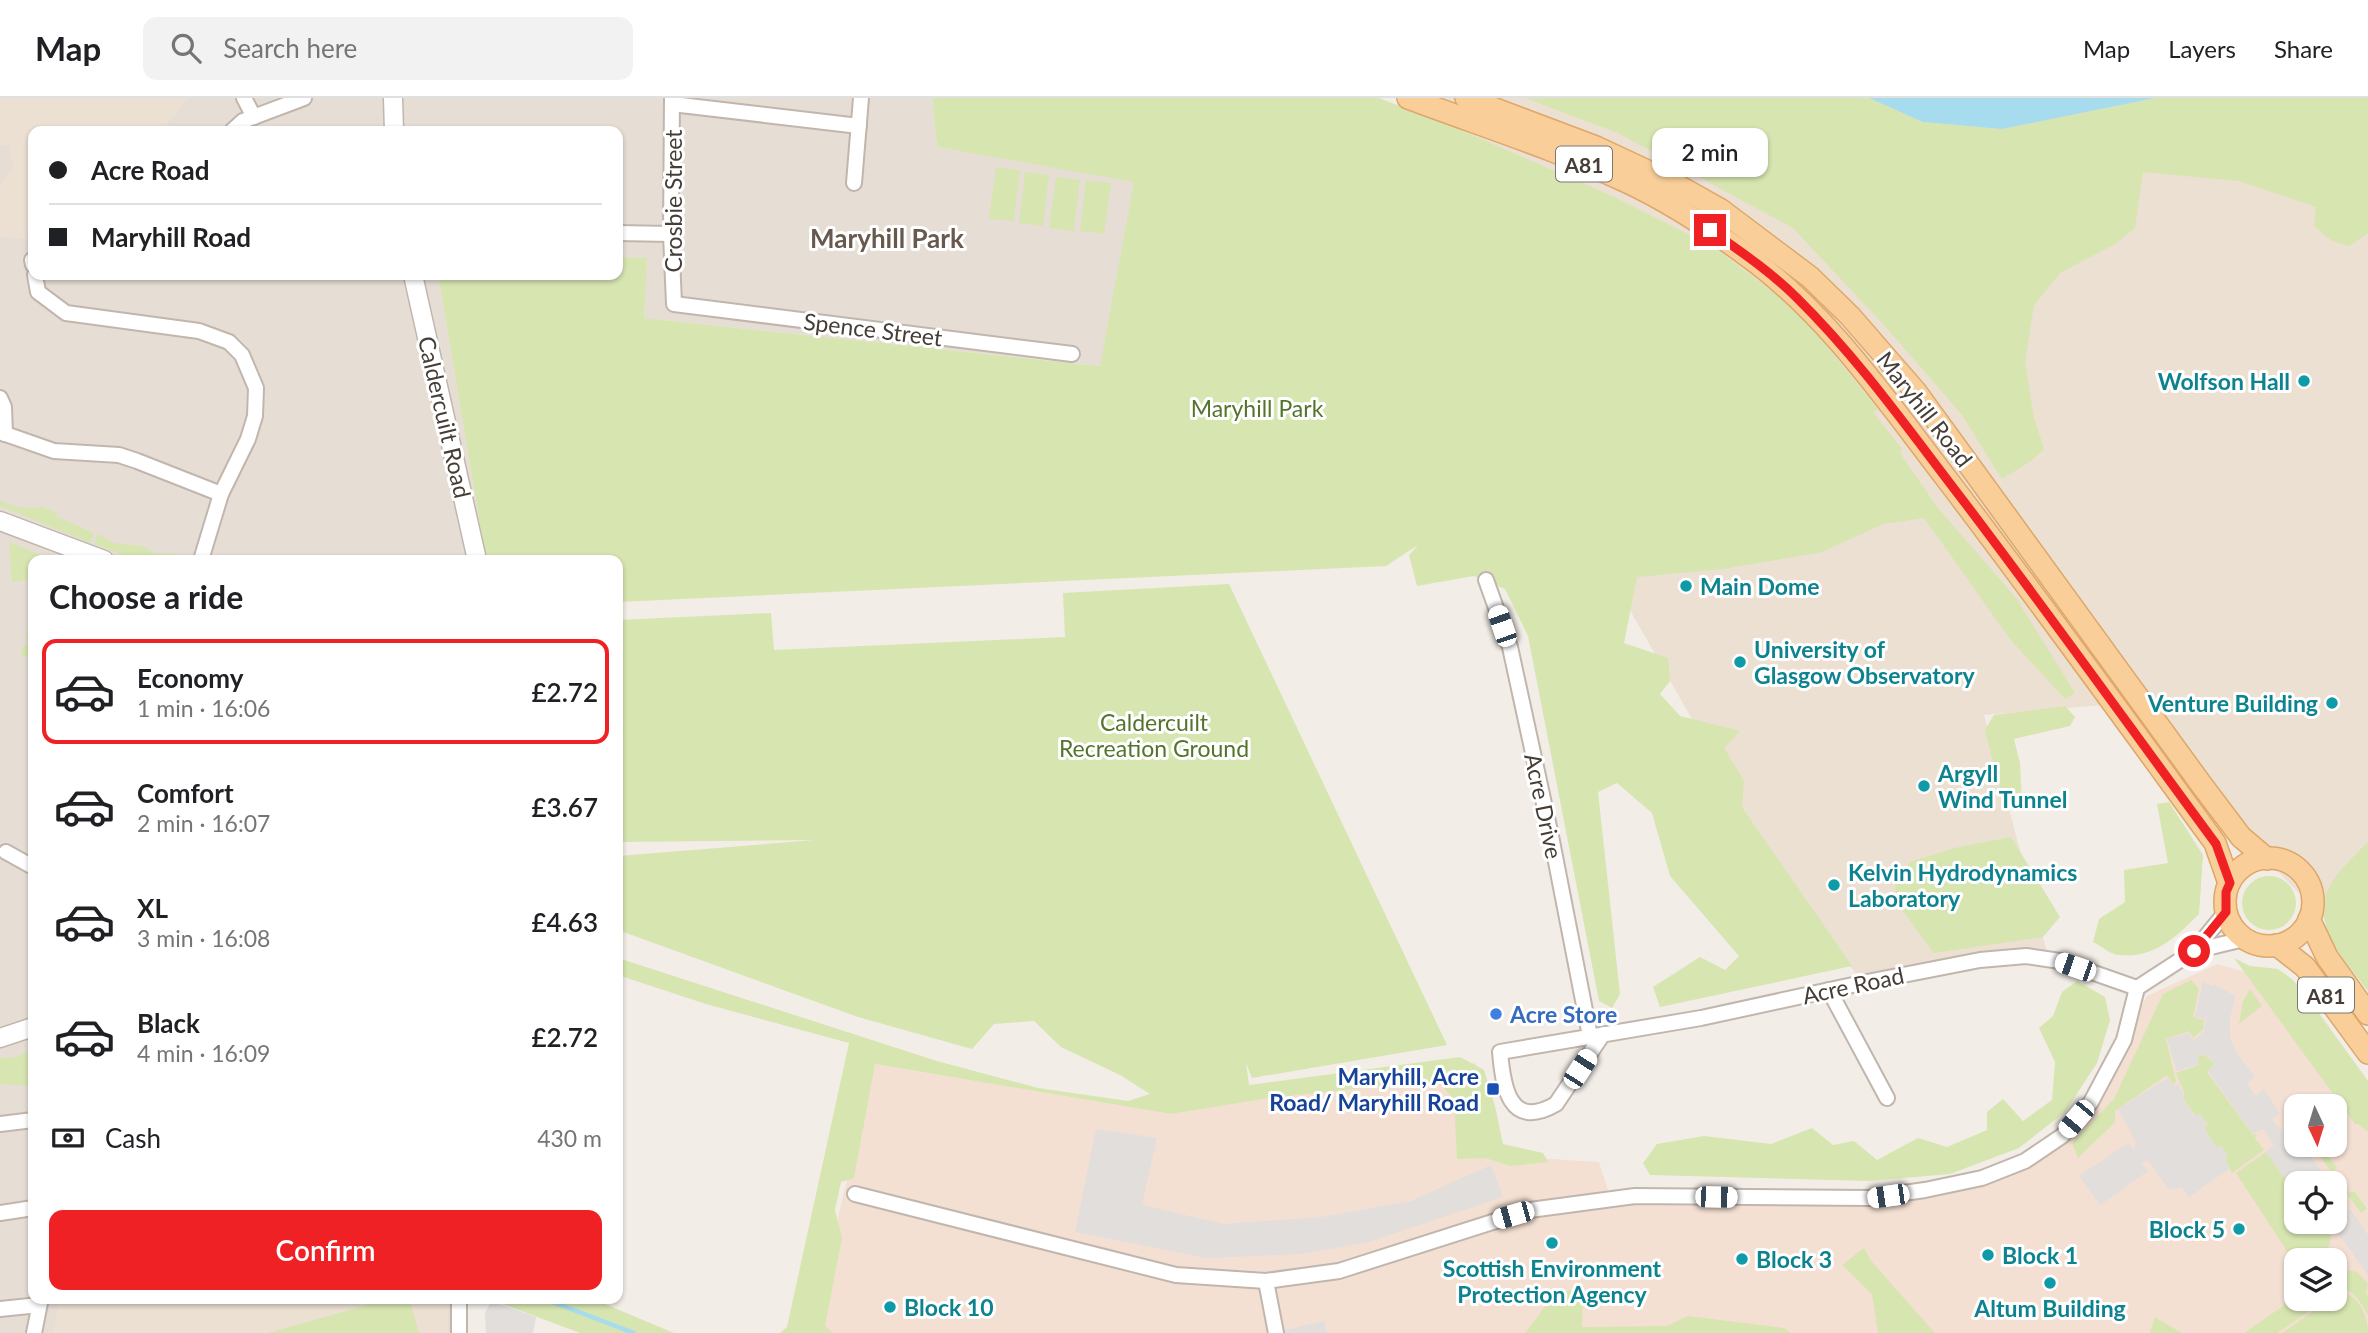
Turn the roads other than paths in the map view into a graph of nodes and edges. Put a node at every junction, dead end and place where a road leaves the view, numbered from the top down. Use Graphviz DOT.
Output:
graph roads {
  1 [pos="244,98"];
  2 [pos="304,98"];
  3 [pos="393,98"];
  4 [pos="861,98"];
  5 [pos="1408,98"];
  6 [pos="1466,98"];
  7 [pos="672,101"];
  8 [pos="1445,105"];
  9 [pos="254,117"];
  10 [pos="238,126"];
  11 [pos="394,126"];
  12 [pos="859,126"];
  13 [pos="854,183"];
  14 [pos="623,233"];
  15 [pos="671,234"];
  16 [pos="36,280"];
  17 [pos="414,280"];
  18 [pos="674,304"];
  19 [pos="1072,354"];
  20 [pos="0,398"];
  21 [pos="3,433"];
  22 [pos="221,494"];
  23 [pos="0,521"];
  24 [pos="91,555"];
  25 [pos="203,555"];
  26 [pos="476,555"];
  27 [pos="1486,580"];
  28 [pos="6,852"];
  29 [pos="2267,859"];
  30 [pos="28,864"];
  31 [pos="2230,883"];
  32 [pos="2226,912"];
  33 [pos="2309,919"];
  34 [pos="2244,939"];
  35 [pos="2277,945"];
  36 [pos="2194,951"];
  37 [pos="2137,988"];
  38 [pos="1829,990"];
  39 [pos="2368,1014"];
  40 [pos="28,1029"];
  41 [pos="1597,1035"];
  42 [pos="0,1038"];
  43 [pos="2368,1053"];
  44 [pos="1888,1098"];
  45 [pos="28,1121"];
  46 [pos="0,1124"];
  47 [pos="855,1194"];
  48 [pos="28,1209"];
  49 [pos="0,1213"];
  50 [pos="1266,1282"];
  51 [pos="29,1304"];
  52 [pos="40,1304"];
  53 [pos="459,1304"];
  54 [pos="0,1309"];
  55 [pos="34,1333"];
  56 [pos="459,1333"];
  57 [pos="1276,1333"];
  1 -- 9 [label="street"];
  2 -- 9 [label="street"];
  3 -- 11 [label="street"];
  4 -- 12 [label="street"];
  5 -- 8 [label="main road, Maryhill Road / A81"];
  6 -- 29 [label="main road, Maryhill Road / A81"];
  7 -- 12 [label="street"];
  7 -- 15 [label="street, Crosbie Street"];
  8 -- 31 [label="main road, Maryhill Road / A81"];
  9 -- 10 [label="street"];
  12 -- 13 [label="street"];
  14 -- 15 [label="street"];
  15 -- 18 [label="street, Crosbie Street"];
  16 -- 22 [label="street"];
  17 -- 26 [label="street, Caldercuilt Road"];
  18 -- 19 [label="street, Spence Street"];
  20 -- 21 [label="street"];
  21 -- 22 [label="street"];
  22 -- 25 [label="street"];
  23 -- 24 [label="street"];
  27 -- 41 [label="street, Acre Drive"];
  28 -- 30 [label="street"];
  29 -- 31 [label="main road"];
  29 -- 33 [label="main road, A81"];
  31 -- 32 [label="main road, A81"];
  32 -- 34 [label="main road"];
  32 -- 36 [label="street"];
  33 -- 35 [label="main road"];
  33 -- 39 [label="main road, A81"];
  34 -- 35 [label="main road, A81"];
  34 -- 36 [label="street"];
  35 -- 43 [label="main road, A81"];
  36 -- 37 [label="street"];
  37 -- 38 [label="street, Acre Road"];
  37 -- 50 [label="street"];
  38 -- 41 [label="street, Acre Road"];
  38 -- 44 [label="street"];
  40 -- 42 [label="street"];
  41 -- 41 [label="street, Acre Road"];
  45 -- 46 [label="street"];
  47 -- 50 [label="street"];
  48 -- 49 [label="street"];
  50 -- 57 [label="street"];
  51 -- 54 [label="street"];
  52 -- 55 [label="street"];
  53 -- 56 [label="street"];
}
